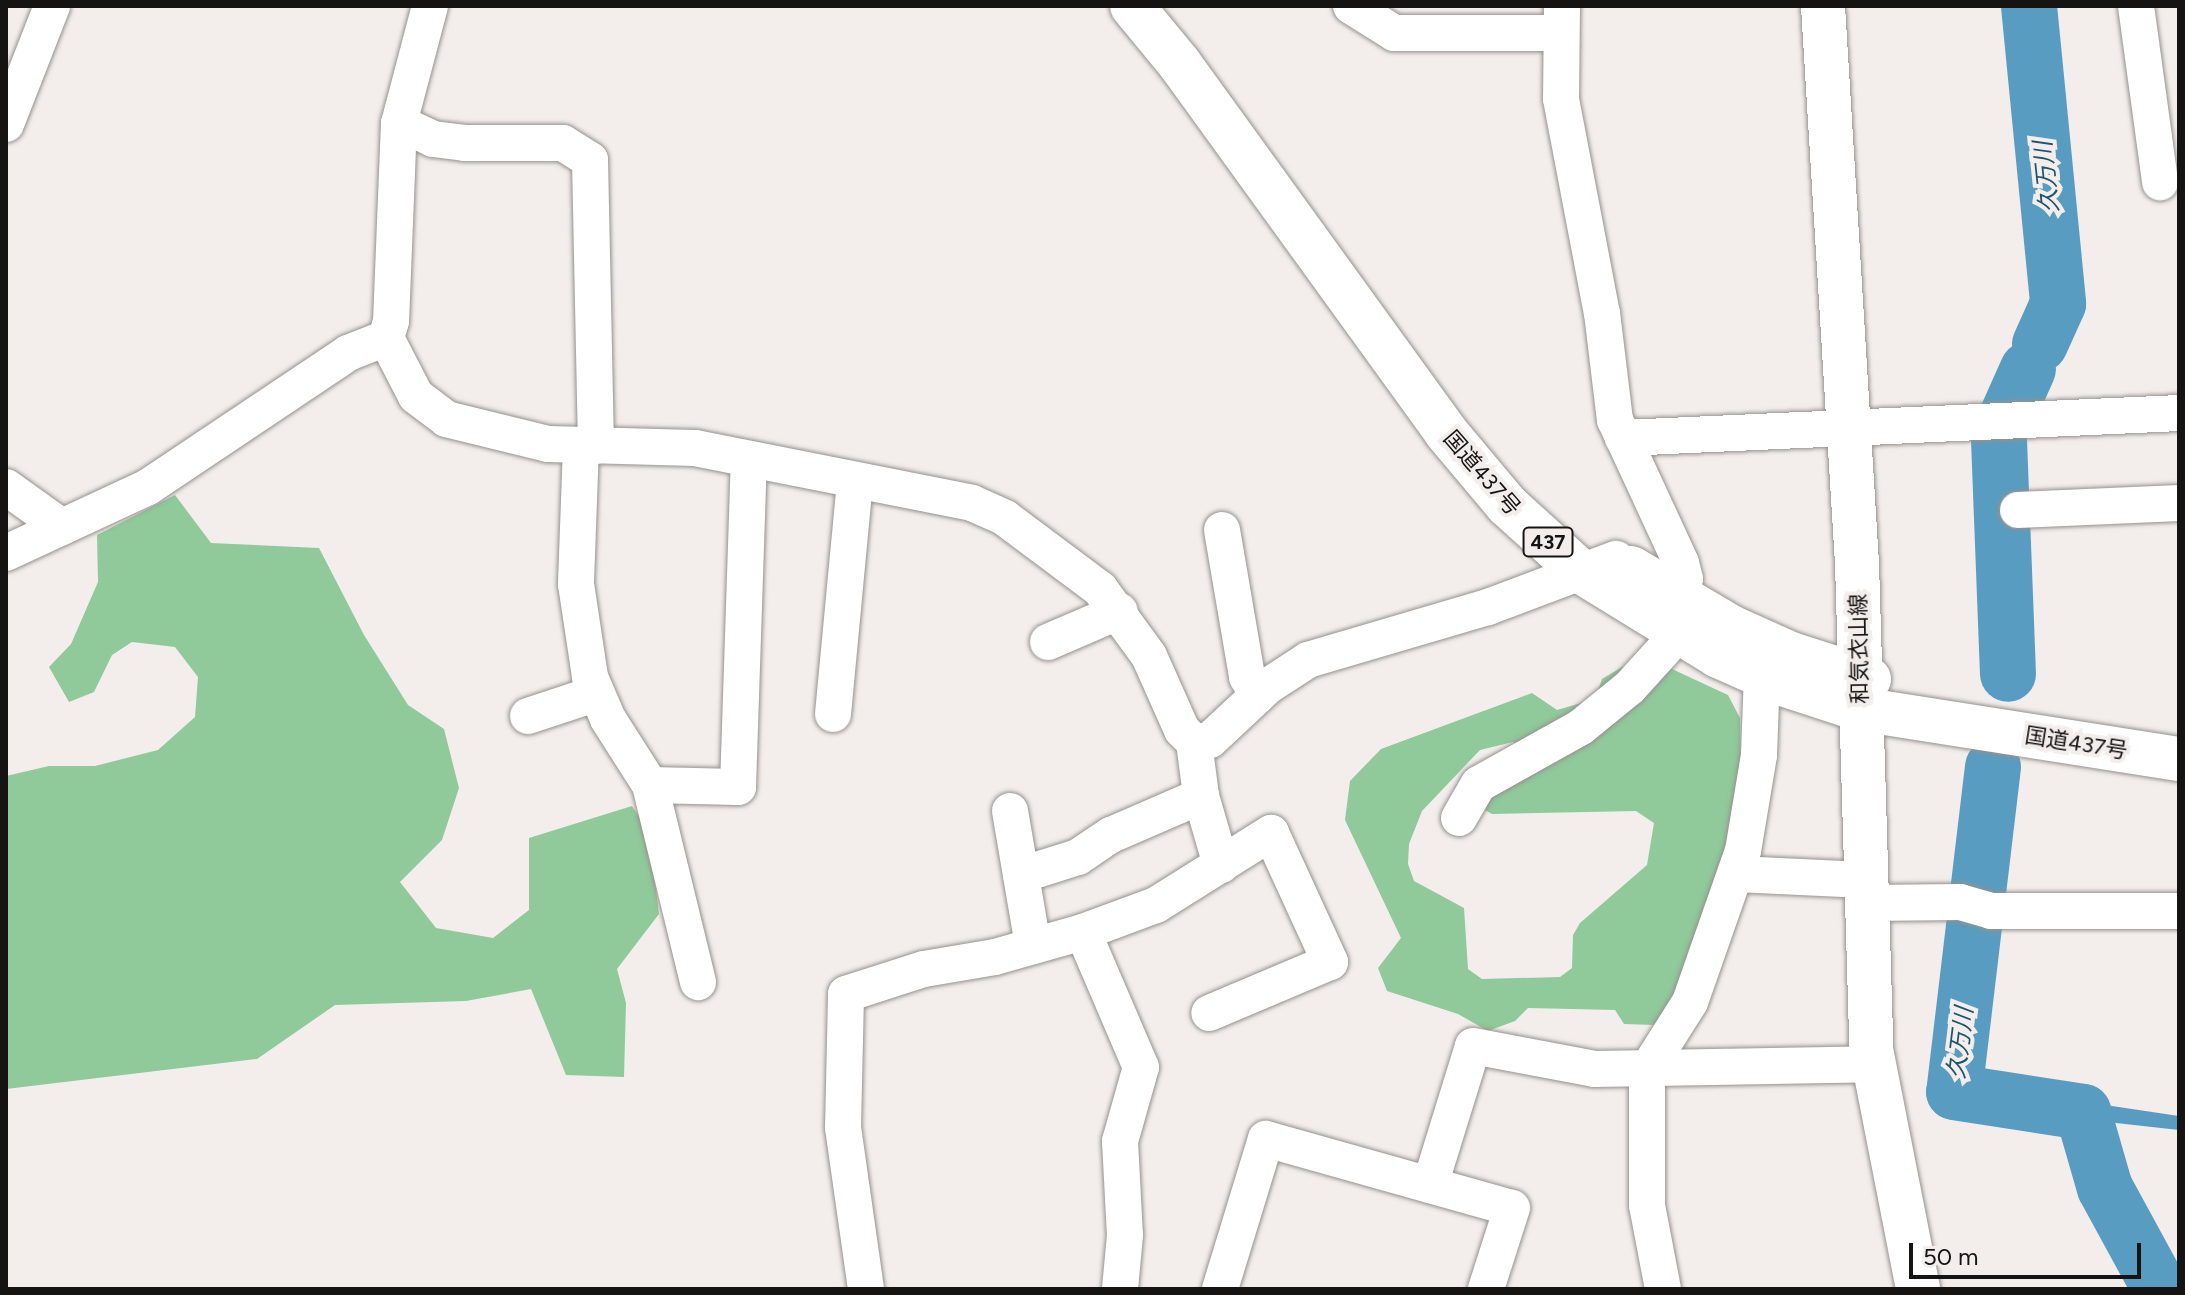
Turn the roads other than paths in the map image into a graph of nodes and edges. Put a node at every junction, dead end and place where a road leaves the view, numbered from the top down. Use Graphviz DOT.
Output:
graph roads {
  1 [pos="52,6"];
  2 [pos="430,6"];
  3 [pos="1132,6"];
  4 [pos="1171,6"];
  5 [pos="1351,6"];
  6 [pos="1823,6"];
  7 [pos="2136,6"];
  8 [pos="1561,20"];
  9 [pos="399,123"];
  10 [pos="6,124"];
  11 [pos="2160,182"];
  12 [pos="386,338"];
  13 [pos="2179,413"];
  14 [pos="1849,432"];
  15 [pos="1623,438"];
  16 [pos="588,446"];
  17 [pos="749,459"];
  18 [pos="855,483"];
  19 [pos="6,487"];
  20 [pos="2179,503"];
  21 [pos="2018,510"];
  22 [pos="62,527"];
  23 [pos="1222,530"];
  24 [pos="6,553"];
  25 [pos="1598,565"];
  26 [pos="1120,611"];
  27 [pos="1679,616"];
  28 [pos="1048,642"];
  29 [pos="1762,675"];
  30 [pos="1859,693"];
  31 [pos="595,694"];
  32 [pos="1258,695"];
  33 [pos="833,714"];
  34 [pos="528,716"];
  35 [pos="2179,731"];
  36 [pos="1194,742"];
  37 [pos="2179,759"];
  38 [pos="650,785"];
  39 [pos="1201,796"];
  40 [pos="1010,811"];
  41 [pos="1459,818"];
  42 [pos="1221,865"];
  43 [pos="1736,874"];
  44 [pos="1021,875"];
  45 [pos="1866,891"];
  46 [pos="2179,911"];
  47 [pos="1083,932"];
  48 [pos="1033,946"];
  49 [pos="698,982"];
  50 [pos="1209,1013"];
  51 [pos="1874,1064"];
  52 [pos="1647,1070"];
  53 [pos="1430,1185"];
  54 [pos="866,1289"];
  55 [pos="1120,1289"];
  56 [pos="1220,1289"];
  57 [pos="1486,1289"];
  58 [pos="1663,1289"];
  59 [pos="1918,1289"];
  1 -- 10 [label="street"];
  2 -- 9 [label="street"];
  3 -- 25 [label="main road, 国道437号 / 437"];
  4 -- 25 [label="main road, 国道437号 / 437"];
  5 -- 8 [label="street"];
  6 -- 14 [label="main road, 和気衣山線"];
  7 -- 11 [label="street"];
  8 -- 15 [label="street"];
  9 -- 12 [label="street"];
  9 -- 16 [label="street"];
  12 -- 16 [label="street"];
  12 -- 22 [label="street"];
  13 -- 14 [label="street"];
  14 -- 15 [label="street"];
  14 -- 30 [label="main road, 和気衣山線"];
  15 -- 27 [label="street"];
  16 -- 17 [label="street"];
  16 -- 31 [label="street"];
  17 -- 18 [label="street"];
  17 -- 38 [label="street"];
  18 -- 26 [label="street"];
  18 -- 33 [label="street"];
  19 -- 22 [label="street"];
  20 -- 21 [label="street"];
  22 -- 24 [label="street"];
  23 -- 32 [label="street"];
  25 -- 27 [label="main road, 国道437号 / 437"];
  25 -- 32 [label="street"];
  26 -- 28 [label="street"];
  26 -- 36 [label="street"];
  27 -- 29 [label="main road, 国道437号 / 437"];
  27 -- 30 [label="main road, 国道437号 / 437"];
  27 -- 41 [label="street"];
  29 -- 30 [label="main road, 国道437号 / 437"];
  29 -- 43 [label="street"];
  30 -- 35 [label="main road, 国道437号 / 437"];
  30 -- 37 [label="main road, 国道437号 / 437"];
  30 -- 45 [label="main road, 和気衣山線"];
  31 -- 34 [label="street"];
  31 -- 38 [label="street"];
  32 -- 36 [label="street"];
  36 -- 39 [label="street"];
  38 -- 49 [label="street"];
  39 -- 42 [label="street"];
  39 -- 44 [label="street"];
  40 -- 44 [label="street"];
  42 -- 47 [label="street"];
  42 -- 50 [label="street"];
  43 -- 45 [label="street"];
  43 -- 52 [label="street"];
  44 -- 48 [label="street"];
  45 -- 46 [label="street"];
  45 -- 51 [label="main road, 和気衣山線"];
  47 -- 48 [label="street"];
  47 -- 55 [label="street"];
  48 -- 54 [label="street"];
  51 -- 52 [label="street"];
  51 -- 59 [label="main road, 和気衣山線"];
  52 -- 53 [label="street"];
  52 -- 58 [label="street"];
  53 -- 56 [label="street"];
  53 -- 57 [label="street"];
}
